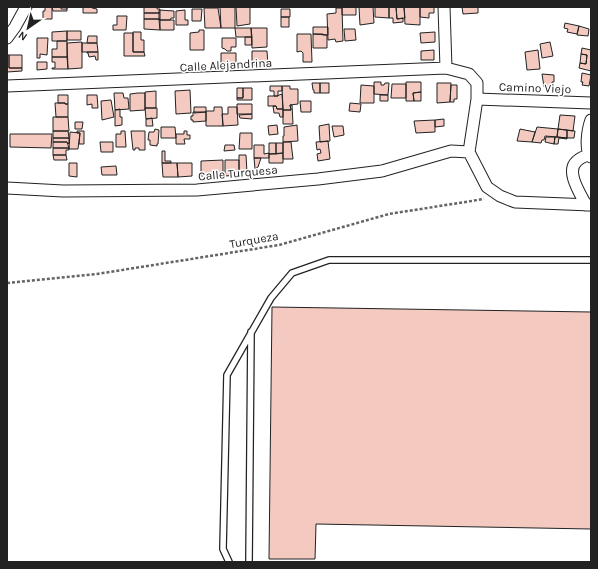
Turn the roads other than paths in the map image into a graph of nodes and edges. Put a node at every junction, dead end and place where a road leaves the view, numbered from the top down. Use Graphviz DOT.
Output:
graph roads {
  1 [pos="26,7"];
  2 [pos="444,7"];
  3 [pos="7,38"];
  4 [pos="446,68"];
  5 [pos="7,86"];
  6 [pos="477,99"];
  7 [pos="591,103"];
  8 [pos="591,120"];
  9 [pos="469,152"];
  10 [pos="590,156"];
  11 [pos="7,188"];
  12 [pos="588,205"];
  13 [pos="591,260"];
  14 [pos="251,331"];
  15 [pos="229,562"];
  16 [pos="249,562"];
  1 -- 3 [label="street"];
  2 -- 4 [label="street"];
  4 -- 5 [label="street, Calle Alejandrina"];
  4 -- 6 [label="street, Calle Alejandrina"];
  6 -- 7 [label="street, Camino Viejo"];
  6 -- 9 [label="street, Calle Alejandrina"];
  8 -- 10 [label="street"];
  9 -- 11 [label="street, Calle Turquesa"];
  9 -- 12 [label="street"];
  10 -- 12 [label="street"];
  13 -- 14 [label="lane"];
  14 -- 15 [label="lane"];
  14 -- 16 [label="lane"];
}
